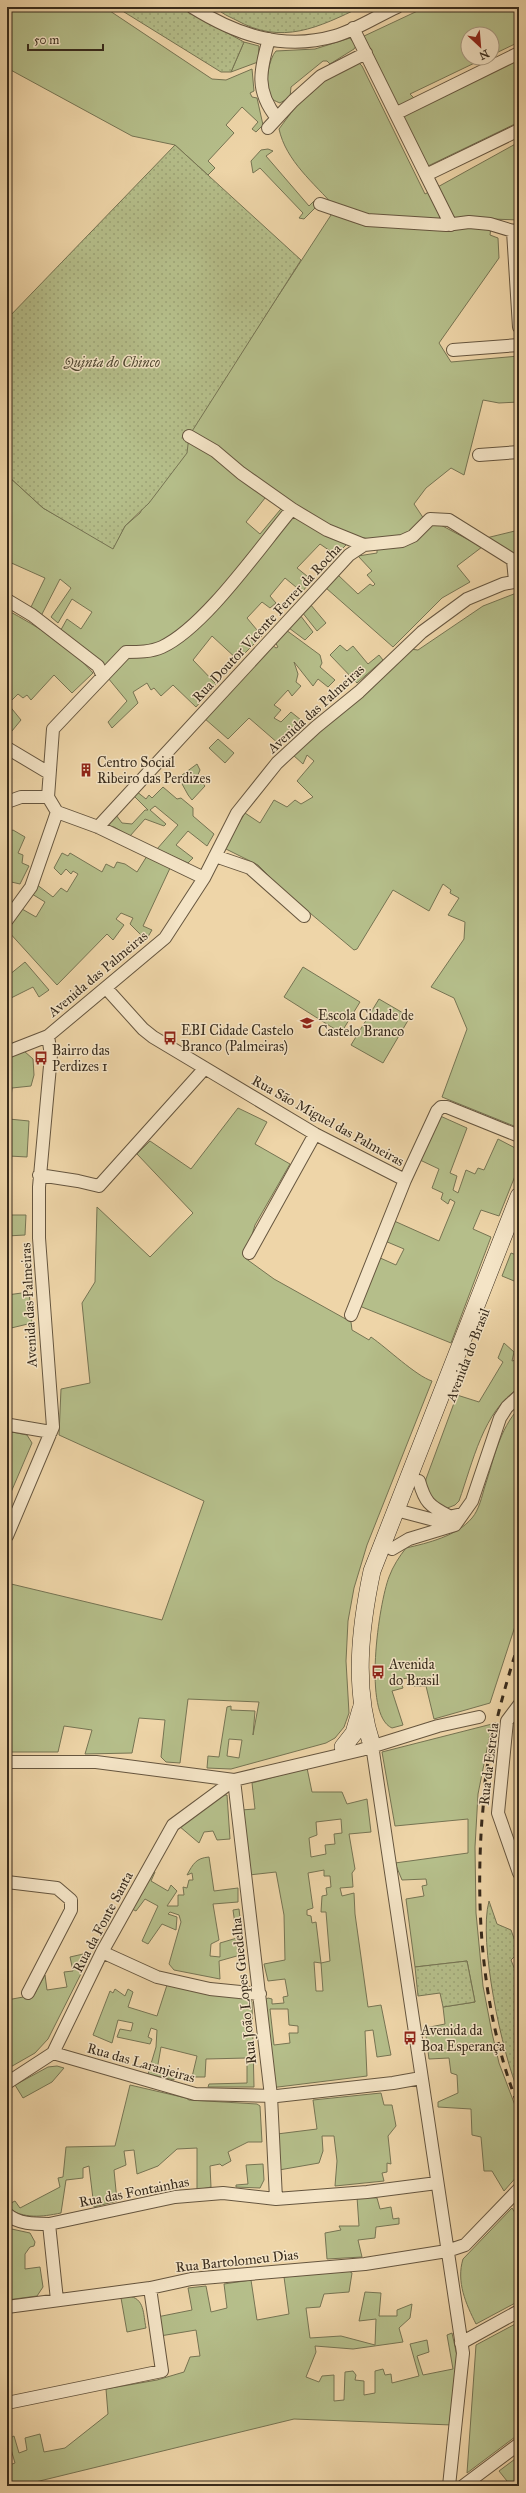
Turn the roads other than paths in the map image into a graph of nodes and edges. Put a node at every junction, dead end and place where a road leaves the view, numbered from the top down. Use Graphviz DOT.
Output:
graph roads {
  1 [pos="397,7"];
  2 [pos="196,8"];
  3 [pos="353,28"];
  4 [pos="269,39"];
  5 [pos="366,53"];
  6 [pos="519,53"];
  7 [pos="397,113"];
  8 [pos="278,118"];
  9 [pos="268,128"];
  10 [pos="519,130"];
  11 [pos="426,175"];
  12 [pos="320,204"];
  13 [pos="451,225"];
  14 [pos="516,230"];
  15 [pos="519,327"];
  16 [pos="519,345"];
  17 [pos="453,350"];
  18 [pos="189,436"];
  19 [pos="519,452"];
  20 [pos="479,455"];
  21 [pos="292,509"];
  22 [pos="364,545"];
  23 [pos="517,581"];
  24 [pos="7,600"];
  25 [pos="103,676"];
  26 [pos="7,748"];
  27 [pos="49,773"];
  28 [pos="48,797"];
  29 [pos="7,802"];
  30 [pos="57,812"];
  31 [pos="98,827"];
  32 [pos="215,856"];
  33 [pos="204,878"];
  34 [pos="304,916"];
  35 [pos="7,920"];
  36 [pos="106,988"];
  37 [pos="48,1036"];
  38 [pos="7,1052"];
  39 [pos="205,1068"];
  40 [pos="315,1134"];
  41 [pos="519,1136"];
  42 [pos="39,1176"];
  43 [pos="405,1180"];
  44 [pos="519,1196"];
  45 [pos="519,1224"];
  46 [pos="249,1253"];
  47 [pos="351,1315"];
  48 [pos="519,1396"];
  49 [pos="10,1425"];
  50 [pos="51,1432"];
  51 [pos="419,1481"];
  52 [pos="401,1512"];
  53 [pos="462,1514"];
  54 [pos="449,1516"];
  55 [pos="434,1532"];
  56 [pos="7,1536"];
  57 [pos="392,1549"];
  58 [pos="362,1703"];
  59 [pos="519,1706"];
  60 [pos="479,1717"];
  61 [pos="372,1745"];
  62 [pos="343,1747"];
  63 [pos="318,1760"];
  64 [pos="7,1762"];
  65 [pos="234,1780"];
  66 [pos="519,1873"];
  67 [pos="7,1882"];
  68 [pos="102,1952"];
  69 [pos="28,1993"];
  70 [pos="260,1994"];
  71 [pos="53,2053"];
  72 [pos="421,2078"];
  73 [pos="7,2083"];
  74 [pos="271,2096"];
  75 [pos="437,2183"];
  76 [pos="519,2189"];
  77 [pos="276,2199"];
  78 [pos="7,2214"];
  79 [pos="49,2224"];
  80 [pos="447,2251"];
  81 [pos="150,2288"];
  82 [pos="57,2300"];
  83 [pos="7,2307"];
  84 [pos="519,2311"];
  85 [pos="461,2343"];
  86 [pos="7,2403"];
  87 [pos="519,2444"];
  88 [pos="449,2486"];
  89 [pos="463,2486"];
  1 -- 3 [label="street"];
  2 -- 4 [label="street"];
  3 -- 4 [label="street"];
  3 -- 5 [label="street"];
  4 -- 8 [label="street"];
  5 -- 7 [label="street"];
  5 -- 8 [label="street"];
  6 -- 7 [label="street"];
  7 -- 11 [label="street"];
  8 -- 9 [label="street"];
  10 -- 11 [label="street"];
  11 -- 13 [label="street"];
  12 -- 13 [label="street"];
  13 -- 14 [label="street"];
  14 -- 15 [label="street"];
  16 -- 17 [label="street"];
  18 -- 21 [label="street"];
  19 -- 20 [label="street"];
  21 -- 22 [label="street"];
  21 -- 25 [label="street"];
  22 -- 23 [label="street, Rua Doutor Vicente Ferrer da Rocha"];
  22 -- 31 [label="street, Rua Doutor Vicente Ferrer da Rocha"];
  23 -- 32 [label="street, Avenida das Palmeiras"];
  24 -- 25 [label="street"];
  25 -- 27 [label="street"];
  26 -- 27 [label="street"];
  27 -- 28 [label="street"];
  28 -- 29 [label="street"];
  28 -- 30 [label="street"];
  30 -- 31 [label="street"];
  30 -- 35 [label="street"];
  31 -- 33 [label="street"];
  32 -- 33 [label="street, Avenida das Palmeiras"];
  32 -- 34 [label="street"];
  33 -- 36 [label="street, Avenida das Palmeiras"];
  36 -- 37 [label="street, Avenida das Palmeiras"];
  36 -- 39 [label="street, Rua São Miguel das Palmeiras"];
  37 -- 38 [label="street"];
  37 -- 42 [label="street, Avenida das Palmeiras"];
  39 -- 40 [label="street, Rua São Miguel das Palmeiras"];
  39 -- 42 [label="street"];
  40 -- 43 [label="street, Rua São Miguel das Palmeiras"];
  40 -- 46 [label="street"];
  41 -- 43 [label="street, Rua São Miguel das Palmeiras"];
  42 -- 50 [label="street, Avenida das Palmeiras"];
  43 -- 47 [label="street"];
  44 -- 52 [label="main road, Avenida do Brasil"];
  45 -- 51 [label="main road, Avenida do Brasil"];
  48 -- 53 [label="street"];
  49 -- 50 [label="street"];
  50 -- 56 [label="street, Avenida das Palmeiras"];
  51 -- 52 [label="main road, Avenida do Brasil"];
  51 -- 54 [label="street"];
  52 -- 54 [label="street"];
  52 -- 55 [label="street"];
  52 -- 57 [label="main road, Avenida do Brasil"];
  52 -- 58 [label="main road, Avenida do Brasil"];
  53 -- 54 [label="street"];
  53 -- 55 [label="street"];
  55 -- 57 [label="street"];
  57 -- 61 [label="main road, Avenida do Brasil"];
  58 -- 61 [label="main road, Avenida do Brasil"];
  58 -- 62 [label="main road, Avenida do Brasil"];
  59 -- 66 [label="street, Rua da Estrela"];
  60 -- 61 [label="street"];
  61 -- 62 [label="street"];
  61 -- 63 [label="street"];
  61 -- 72 [label="street"];
  62 -- 63 [label="street"];
  63 -- 65 [label="street"];
  64 -- 65 [label="street"];
  65 -- 68 [label="street, Rua da Fonte Santa"];
  65 -- 70 [label="street, Rua João Lopes Guedelha"];
  67 -- 69 [label="street"];
  68 -- 70 [label="street"];
  68 -- 71 [label="street, Rua da Fonte Santa"];
  70 -- 74 [label="street, Rua João Lopes Guedelha"];
  71 -- 73 [label="street"];
  71 -- 74 [label="street, Rua das Laranjeiras"];
  72 -- 74 [label="street, Rua das Laranjeiras"];
  72 -- 75 [label="street"];
  74 -- 77 [label="street, Rua João Lopes Guedelha"];
  75 -- 77 [label="street, Rua das Fontainhas"];
  75 -- 80 [label="street"];
  76 -- 80 [label="street, Rua Bartolomeu Dias"];
  77 -- 79 [label="street, Rua das Fontainhas"];
  78 -- 79 [label="street, Rua das Fontainhas"];
  79 -- 82 [label="street"];
  80 -- 81 [label="street, Rua Bartolomeu Dias"];
  80 -- 85 [label="street"];
  81 -- 82 [label="street, Rua Bartolomeu Dias"];
  81 -- 86 [label="street"];
  82 -- 83 [label="street, Rua Bartolomeu Dias"];
  84 -- 85 [label="street"];
  85 -- 88 [label="street"];
  87 -- 89 [label="street"];
}
